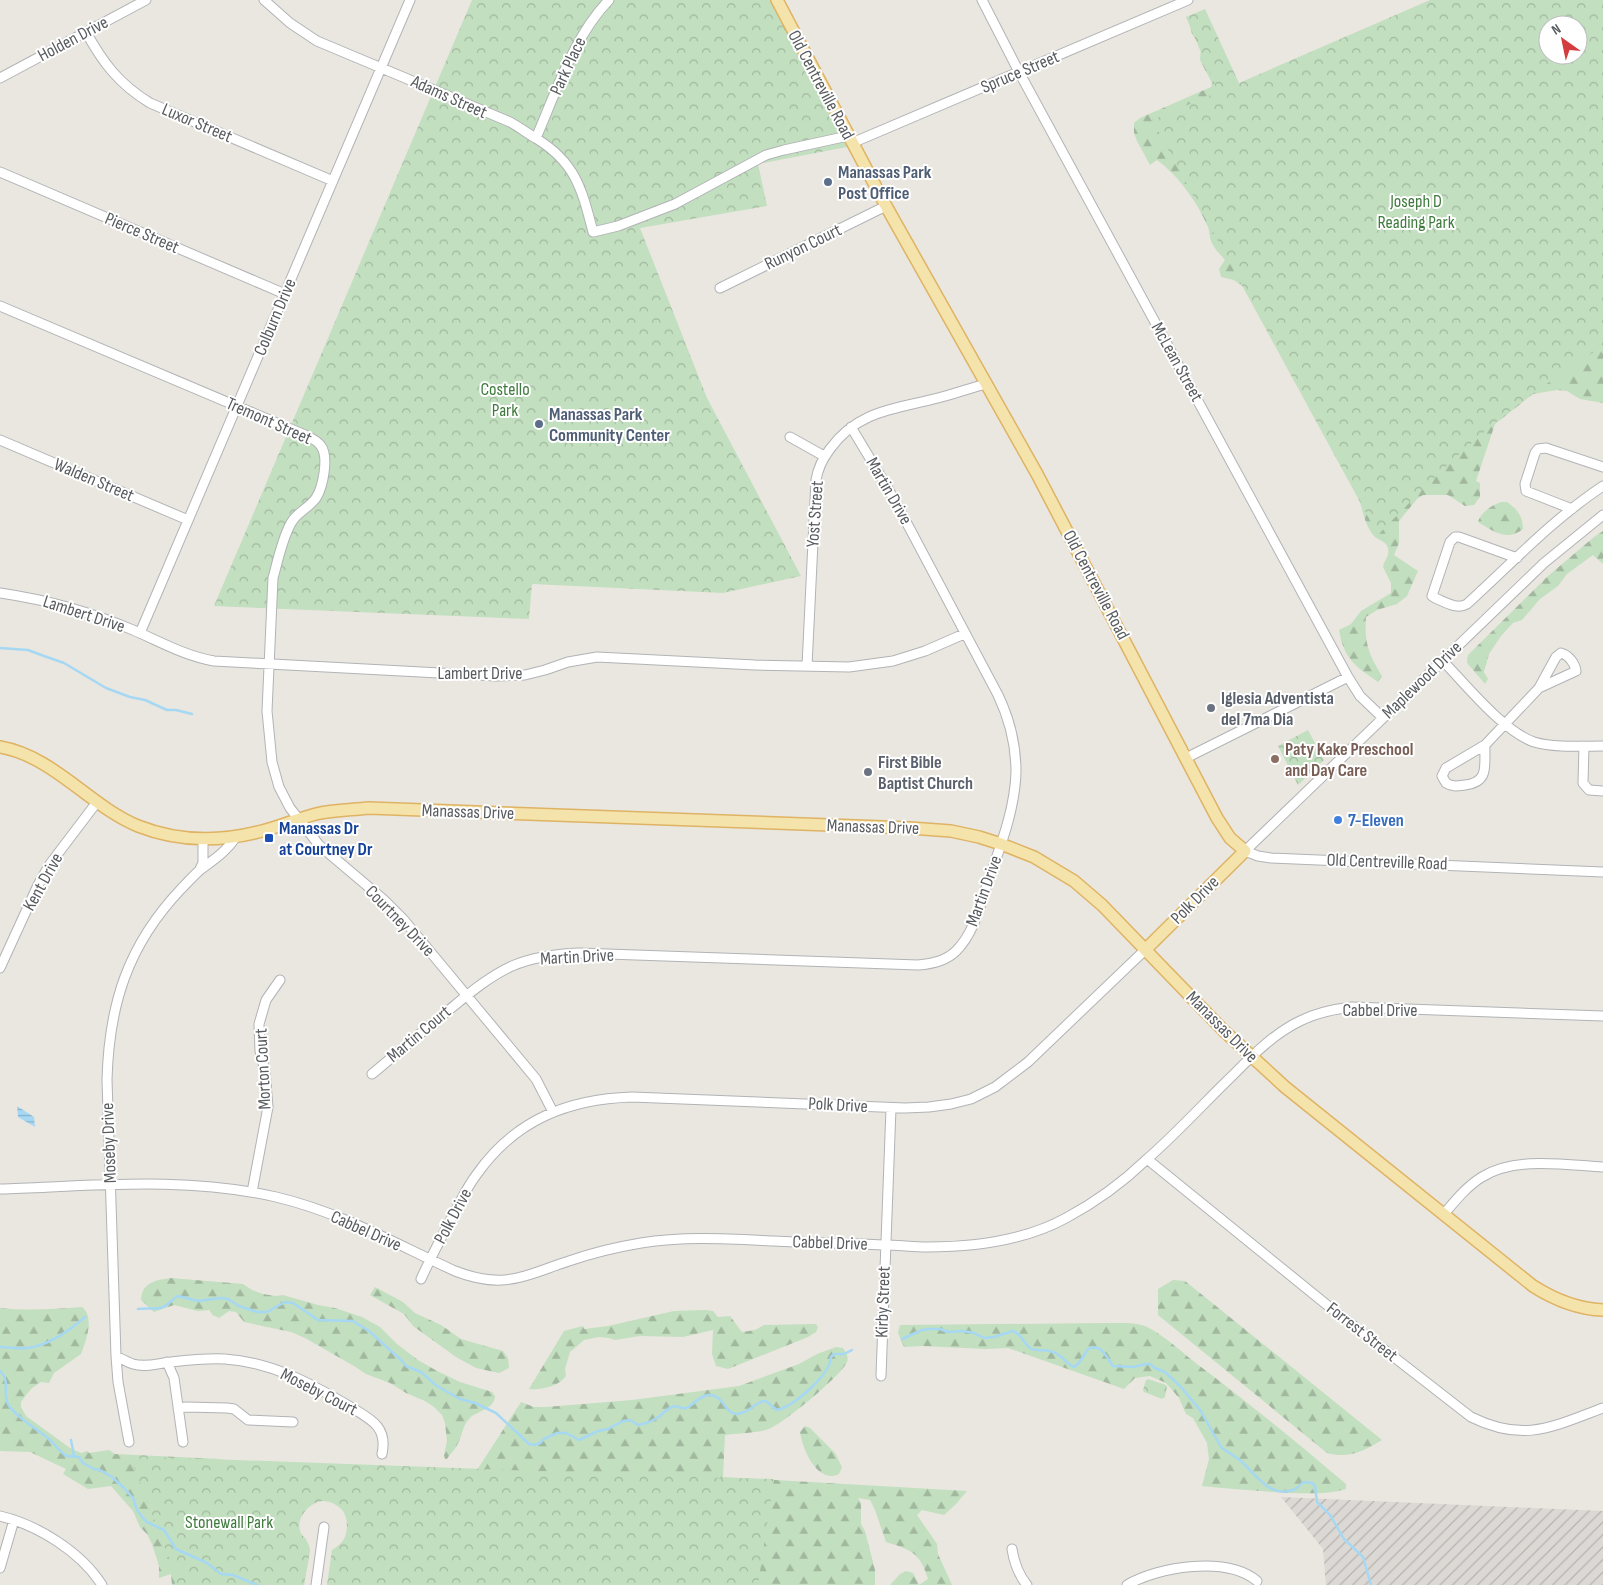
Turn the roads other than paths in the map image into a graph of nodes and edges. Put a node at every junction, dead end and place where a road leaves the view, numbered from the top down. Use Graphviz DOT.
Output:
graph roads {
  1 [pos="146,0"];
  2 [pos="264,0"];
  3 [pos="410,0"];
  4 [pos="609,0"];
  5 [pos="777,0"];
  6 [pos="982,0"];
  7 [pos="1187,0"];
  8 [pos="86,32"];
  9 [pos="382,67"];
  10 [pos="1019,72"];
  11 [pos="0,78"];
  12 [pos="536,138"];
  13 [pos="850,139"];
  14 [pos="0,172"];
  15 [pos="333,181"];
  16 [pos="886,206"];
  17 [pos="593,232"];
  18 [pos="720,288"];
  19 [pos="285,294"];
  20 [pos="0,306"];
  21 [pos="986,384"];
  22 [pos="237,406"];
  23 [pos="850,426"];
  24 [pos="790,437"];
  25 [pos="0,440"];
  26 [pos="824,456"];
  27 [pos="1603,467"];
  28 [pos="1603,486"];
  29 [pos="1572,510"];
  30 [pos="1603,515"];
  31 [pos="188,520"];
  32 [pos="1517,558"];
  33 [pos="0,593"];
  34 [pos="140,633"];
  35 [pos="964,634"];
  36 [pos="1443,660"];
  37 [pos="269,665"];
  38 [pos="807,666"];
  39 [pos="1348,677"];
  40 [pos="1539,688"];
  41 [pos="1382,718"];
  42 [pos="1506,724"];
  43 [pos="1485,745"];
  44 [pos="1584,746"];
  45 [pos="1603,746"];
  46 [pos="0,747"];
  47 [pos="1186,758"];
  48 [pos="1603,792"];
  49 [pos="98,802"];
  50 [pos="299,819"];
  51 [pos="236,837"];
  52 [pos="203,839"];
  53 [pos="1001,844"];
  54 [pos="1245,851"];
  55 [pos="199,871"];
  56 [pos="1603,872"];
  57 [pos="1146,949"];
  58 [pos="0,968"];
  59 [pos="280,980"];
  60 [pos="467,995"];
  61 [pos="1603,1016"];
  62 [pos="1251,1057"];
  63 [pos="372,1074"];
  64 [pos="891,1108"];
  65 [pos="553,1112"];
  66 [pos="1147,1159"];
  67 [pos="1603,1167"];
  68 [pos="111,1185"];
  69 [pos="0,1189"];
  70 [pos="252,1192"];
  71 [pos="1444,1214"];
  72 [pos="886,1245"];
  73 [pos="430,1260"];
  74 [pos="421,1279"];
  75 [pos="1603,1310"];
  76 [pos="116,1356"];
  77 [pos="167,1362"];
  78 [pos="880,1376"];
  79 [pos="178,1408"];
  80 [pos="1603,1408"];
  81 [pos="293,1422"];
  82 [pos="129,1442"];
  83 [pos="183,1442"];
  84 [pos="382,1454"];
  85 [pos="0,1516"];
  86 [pos="14,1520"];
  87 [pos="324,1527"];
  88 [pos="1012,1548"];
  89 [pos="0,1568"];
  90 [pos="1257,1581"];
  91 [pos="102,1585"];
  92 [pos="316,1585"];
  93 [pos="1027,1585"];
  94 [pos="1127,1585"];
  1 -- 8 [label="street, Holden Drive"];
  2 -- 9 [label="street, Adams Street"];
  3 -- 9 [label="street, Colburn Drive"];
  4 -- 12 [label="street, Park Place"];
  5 -- 13 [label="main road, Old Centreville Road"];
  6 -- 10 [label="street, McLean Street"];
  7 -- 10 [label="street, Spruce Street"];
  8 -- 11 [label="street, Holden Drive"];
  8 -- 15 [label="street, Luxor Street"];
  9 -- 12 [label="street, Adams Street"];
  9 -- 15 [label="street, Colburn Drive"];
  10 -- 13 [label="street, Spruce Street"];
  10 -- 39 [label="street, McLean Street"];
  12 -- 17 [label="street, Adams Street"];
  13 -- 16 [label="main road, Old Centreville Road"];
  13 -- 17 [label="street, Spruce Street"];
  14 -- 19 [label="street, Pierce Street"];
  15 -- 19 [label="street, Colburn Drive"];
  16 -- 18 [label="street, Runyon Court"];
  16 -- 21 [label="main road, Old Centreville Road"];
  19 -- 22 [label="street, Colburn Drive"];
  20 -- 22 [label="street, Tremont Street"];
  21 -- 23 [label="street, Yost Street"];
  21 -- 47 [label="main road, Old Centreville Road"];
  22 -- 31 [label="street, Colburn Drive"];
  22 -- 37 [label="street, Tremont Street"];
  23 -- 26 [label="street, Yost Street"];
  23 -- 35 [label="street, Martin Drive"];
  24 -- 26 [label="street"];
  25 -- 31 [label="street, Walden Street"];
  26 -- 38 [label="street, Yost Street"];
  27 -- 29 [label="street"];
  28 -- 29 [label="street"];
  29 -- 32 [label="street"];
  30 -- 36 [label="street, Maplewood Drive"];
  31 -- 34 [label="street, Colburn Drive"];
  32 -- 32 [label="street"];
  33 -- 34 [label="street, Lambert Drive"];
  34 -- 37 [label="street, Lambert Drive"];
  35 -- 38 [label="street, Lambert Drive"];
  35 -- 53 [label="street, Martin Drive"];
  36 -- 41 [label="street, Maplewood Drive"];
  36 -- 42 [label="street"];
  37 -- 38 [label="street, Lambert Drive"];
  37 -- 50 [label="street, Courtney Drive"];
  39 -- 41 [label="street, McLean Street"];
  39 -- 47 [label="street"];
  40 -- 42 [label="street"];
  41 -- 54 [label="street, Maplewood Drive"];
  42 -- 43 [label="street"];
  42 -- 44 [label="street"];
  43 -- 43 [label="street"];
  44 -- 45 [label="street"];
  44 -- 48 [label="street"];
  46 -- 49 [label="main road, Manassas Drive"];
  47 -- 54 [label="main road, Old Centreville Road"];
  49 -- 52 [label="main road, Manassas Drive"];
  49 -- 58 [label="street, Kent Drive"];
  50 -- 51 [label="main road, Manassas Drive"];
  50 -- 53 [label="main road, Manassas Drive"];
  50 -- 60 [label="street, Courtney Drive"];
  51 -- 52 [label="main road, Manassas Drive"];
  51 -- 55 [label="street, Moseby Drive"];
  52 -- 55 [label="street"];
  53 -- 57 [label="main road, Manassas Drive"];
  53 -- 60 [label="street, Martin Drive"];
  54 -- 56 [label="street, Old Centreville Road"];
  54 -- 57 [label="main road, Polk Drive"];
  55 -- 68 [label="street, Moseby Drive"];
  57 -- 62 [label="main road, Manassas Drive"];
  57 -- 64 [label="street, Polk Drive"];
  59 -- 70 [label="street, Morton Court"];
  60 -- 63 [label="street, Martin Court"];
  60 -- 65 [label="street, Courtney Drive"];
  61 -- 62 [label="street, Cabbel Drive"];
  62 -- 66 [label="street, Cabbel Drive"];
  62 -- 71 [label="main road, Manassas Drive"];
  64 -- 65 [label="street, Polk Drive"];
  64 -- 72 [label="street, Kirby Street"];
  65 -- 73 [label="street, Polk Drive"];
  66 -- 72 [label="street, Cabbel Drive"];
  66 -- 80 [label="street, Forrest Street"];
  67 -- 71 [label="street"];
  68 -- 69 [label="street, Cabbel Drive"];
  68 -- 70 [label="street, Cabbel Drive"];
  68 -- 76 [label="street, Moseby Drive"];
  70 -- 73 [label="street, Cabbel Drive"];
  71 -- 75 [label="main road, Manassas Drive"];
  72 -- 73 [label="street, Cabbel Drive"];
  72 -- 78 [label="street, Kirby Street"];
  73 -- 74 [label="street, Polk Drive"];
  76 -- 77 [label="street, Moseby Court"];
  76 -- 82 [label="street, Moseby Drive"];
  77 -- 79 [label="street"];
  77 -- 84 [label="street, Moseby Court"];
  79 -- 81 [label="street"];
  79 -- 83 [label="street"];
  85 -- 86 [label="street"];
  86 -- 89 [label="street"];
  86 -- 91 [label="street"];
  87 -- 92 [label="street"];
  88 -- 93 [label="street"];
  90 -- 94 [label="street"];
}
